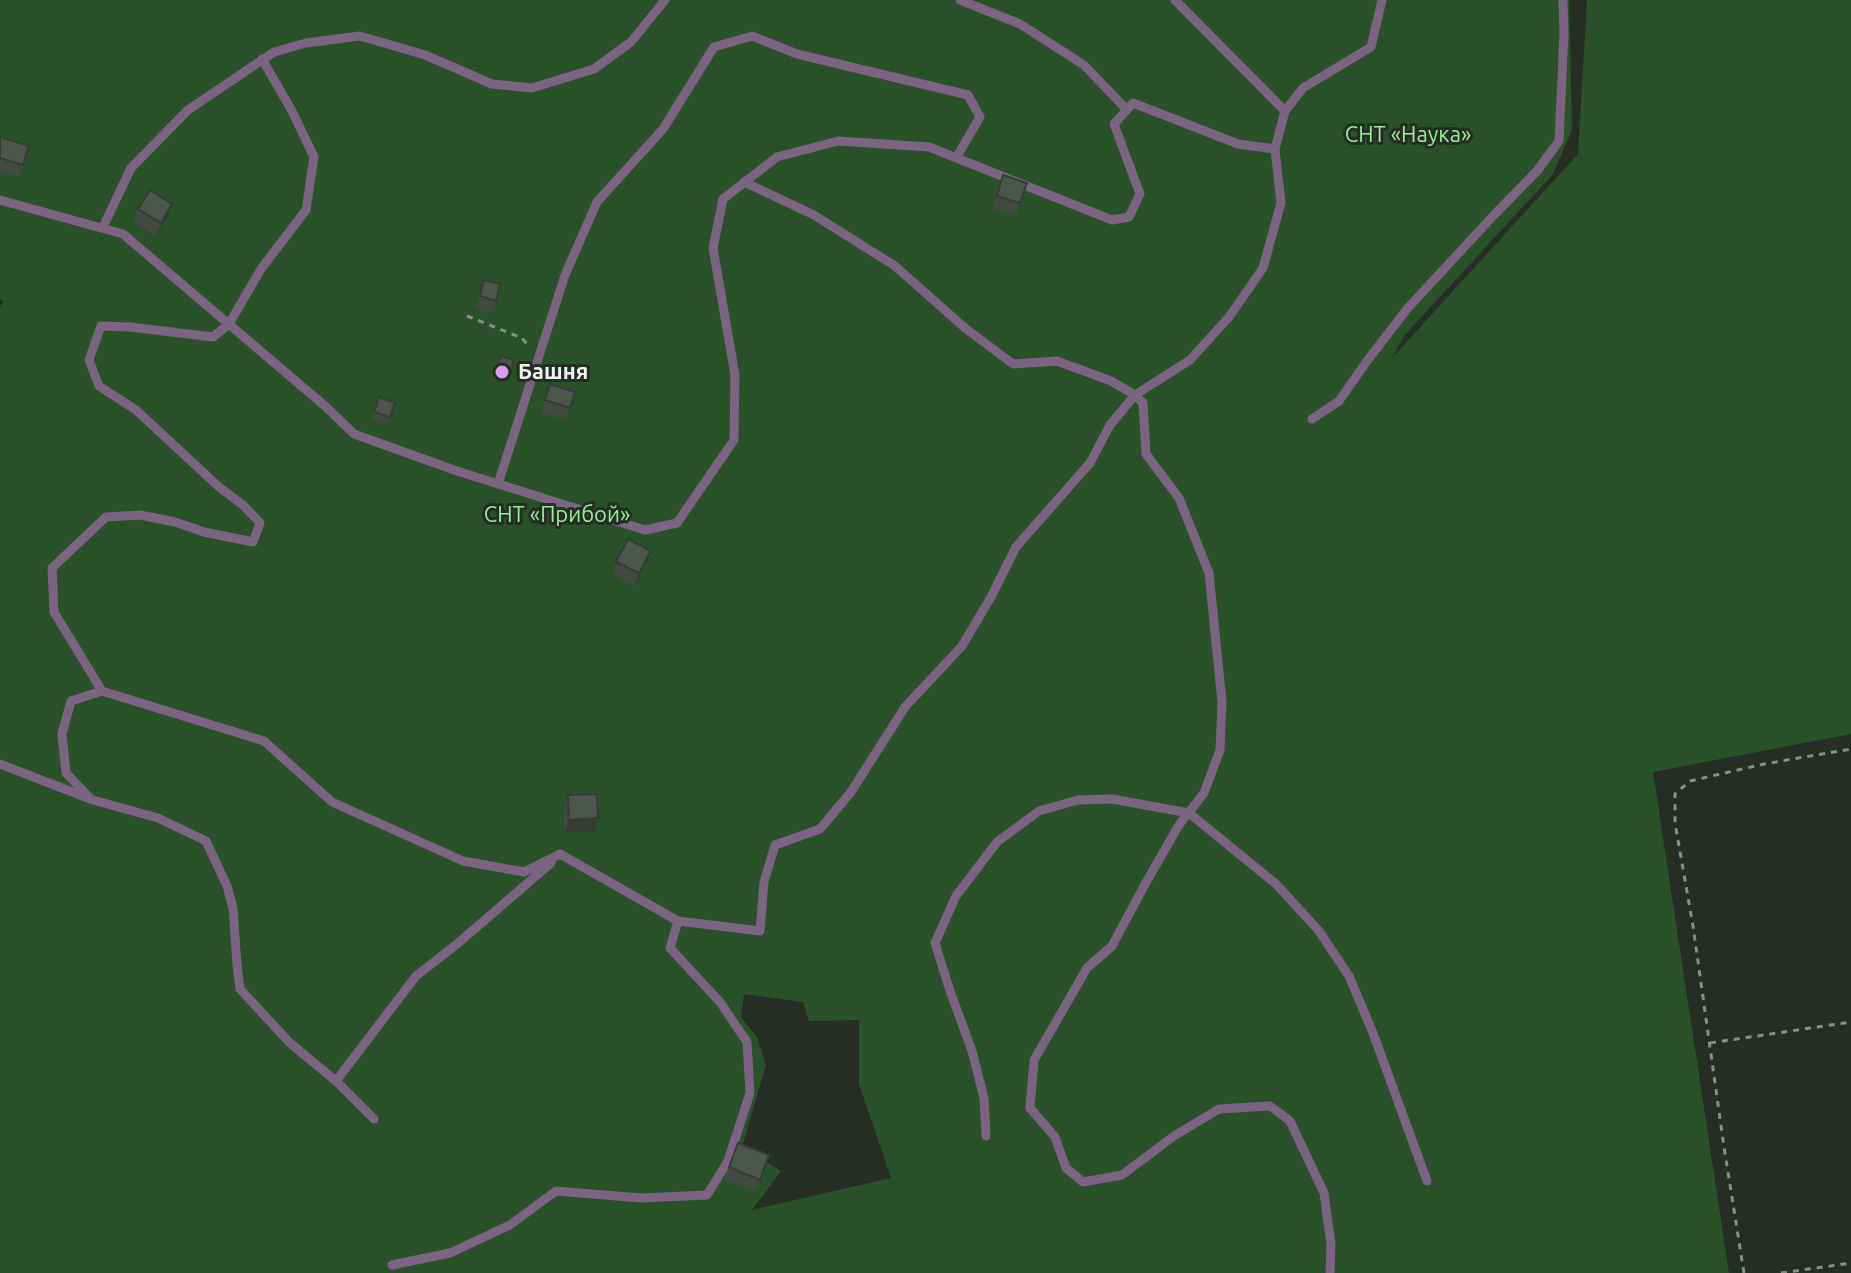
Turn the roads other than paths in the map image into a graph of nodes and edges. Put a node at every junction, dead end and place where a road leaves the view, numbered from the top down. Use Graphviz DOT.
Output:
graph roads {
  1 [pos="665,0"];
  2 [pos="960,0"];
  3 [pos="1175,0"];
  4 [pos="1382,0"];
  5 [pos="1563,0"];
  6 [pos="262,59"];
  7 [pos="1127,110"];
  8 [pos="1285,111"];
  9 [pos="1275,149"];
  10 [pos="956,158"];
  11 [pos="744,182"];
  12 [pos="0,200"];
  13 [pos="103,227"];
  14 [pos="229,324"];
  15 [pos="1135,395"];
  16 [pos="1312,419"];
  17 [pos="498,484"];
  18 [pos="102,691"];
  19 [pos="0,764"];
  20 [pos="93,800"];
  21 [pos="1189,813"];
  22 [pos="560,854"];
  23 [pos="678,921"];
  24 [pos="336,1081"];
  25 [pos="374,1119"];
  26 [pos="986,1136"];
  27 [pos="1427,1181"];
  28 [pos="392,1265"];
  29 [pos="1330,1273"];
  1 -- 6 [label="lane"];
  2 -- 7 [label="lane"];
  3 -- 8 [label="lane"];
  4 -- 8 [label="lane"];
  5 -- 16 [label="lane"];
  6 -- 13 [label="lane"];
  6 -- 14 [label="lane"];
  7 -- 9 [label="lane"];
  7 -- 10 [label="lane"];
  8 -- 9 [label="lane"];
  9 -- 15 [label="lane"];
  10 -- 11 [label="lane"];
  10 -- 17 [label="lane"];
  11 -- 15 [label="lane"];
  11 -- 17 [label="lane"];
  12 -- 13 [label="lane"];
  13 -- 14 [label="lane"];
  14 -- 17 [label="lane"];
  14 -- 18 [label="lane"];
  15 -- 21 [label="lane"];
  15 -- 23 [label="lane"];
  18 -- 20 [label="lane"];
  18 -- 22 [label="lane"];
  19 -- 20 [label="lane"];
  20 -- 24 [label="lane"];
  21 -- 26 [label="lane"];
  21 -- 27 [label="lane"];
  21 -- 29 [label="lane"];
  22 -- 23 [label="lane"];
  22 -- 24 [label="lane"];
  23 -- 28 [label="lane"];
  24 -- 25 [label="lane"];
}
